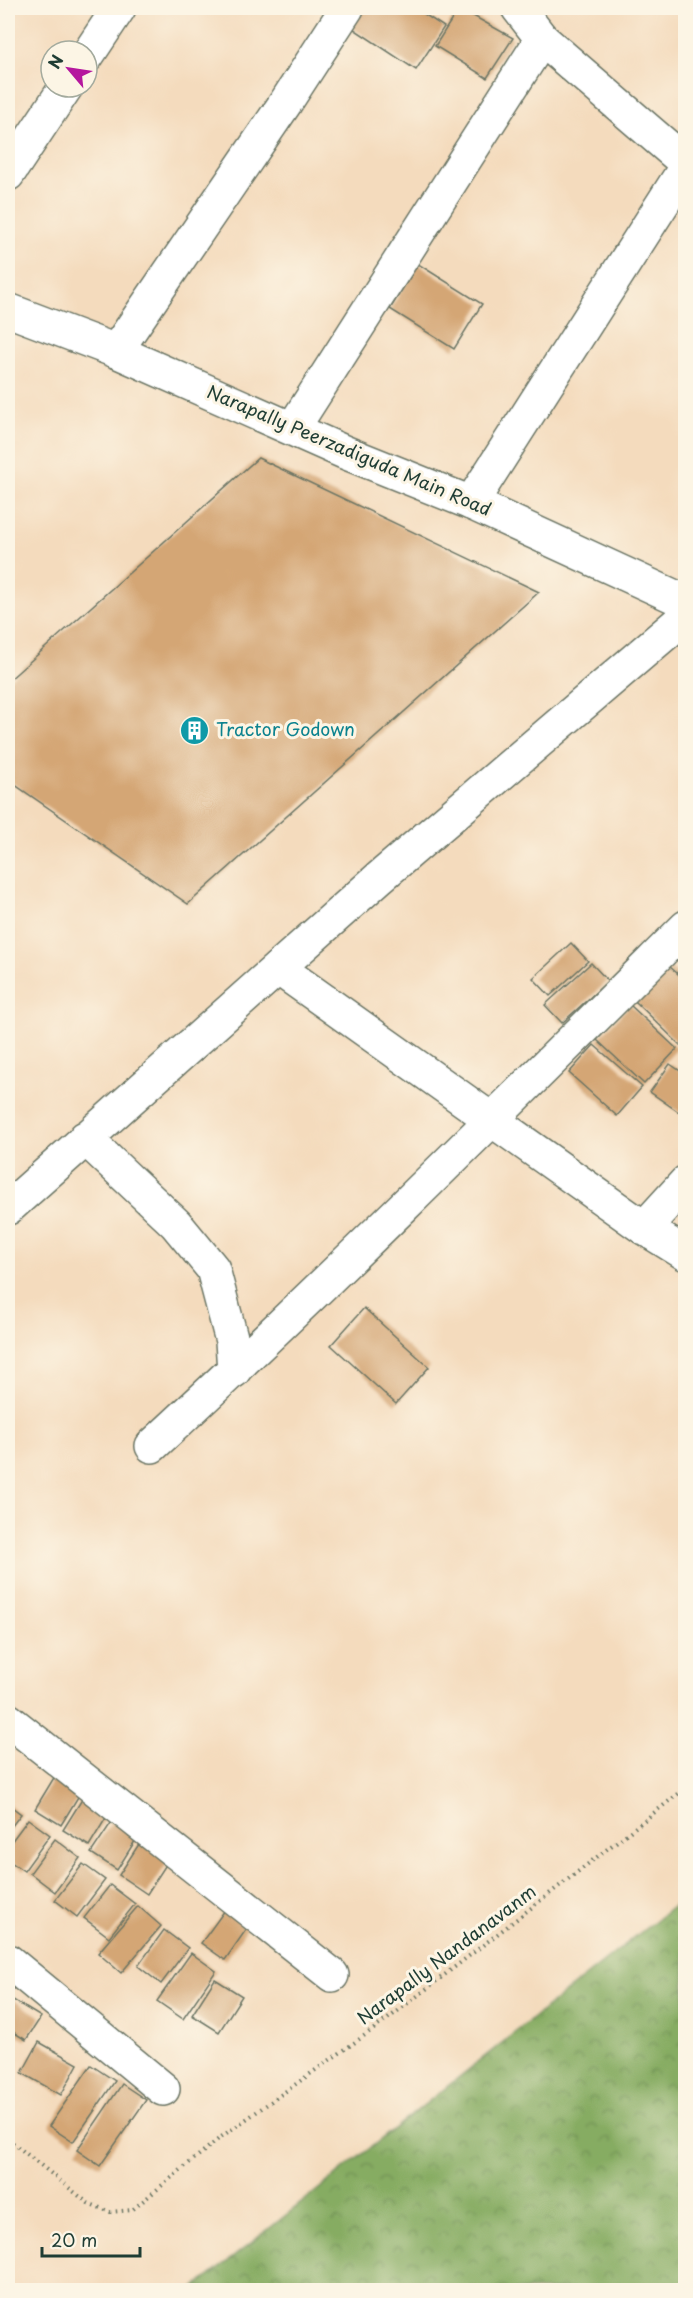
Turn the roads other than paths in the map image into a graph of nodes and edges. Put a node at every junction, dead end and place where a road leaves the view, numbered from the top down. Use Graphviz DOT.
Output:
graph roads {
  1 [pos="119,8"];
  2 [pos="347,8"];
  3 [pos="518,8"];
  4 [pos="98,39"];
  5 [pos="542,39"];
  6 [pos="58,99"];
  7 [pos="686,165"];
  8 [pos="8,174"];
  9 [pos="8,310"];
  10 [pos="116,351"];
  11 [pos="293,428"];
  12 [pos="471,503"];
  13 [pos="686,602"];
  14 [pos="686,616"];
  15 [pos="686,927"];
  16 [pos="278,968"];
  17 [pos="492,1120"];
  18 [pos="86,1138"];
  19 [pos="686,1182"];
  20 [pos="8,1208"];
  21 [pos="644,1228"];
  22 [pos="686,1254"];
  23 [pos="234,1371"];
  24 [pos="152,1446"];
  25 [pos="8,1720"];
  26 [pos="8,1961"];
  27 [pos="332,1975"];
  28 [pos="163,2089"];
  1 -- 4 [label="street"];
  2 -- 10 [label="street"];
  3 -- 5 [label="street"];
  5 -- 7 [label="street"];
  5 -- 11 [label="street"];
  6 -- 8 [label="street"];
  7 -- 12 [label="street"];
  9 -- 10 [label="street, Narapally Peerzadiguda Main Road"];
  10 -- 11 [label="street, Narapally Peerzadiguda Main Road"];
  11 -- 12 [label="street, Narapally Peerzadiguda Main Road"];
  12 -- 13 [label="street, Narapally Peerzadiguda Main Road"];
  14 -- 16 [label="street"];
  15 -- 17 [label="street"];
  16 -- 17 [label="street"];
  16 -- 18 [label="street"];
  17 -- 21 [label="street"];
  17 -- 23 [label="street"];
  18 -- 20 [label="street"];
  18 -- 23 [label="street"];
  19 -- 21 [label="street"];
  21 -- 22 [label="street"];
  23 -- 24 [label="street"];
  25 -- 27 [label="street"];
  26 -- 28 [label="street"];
}
